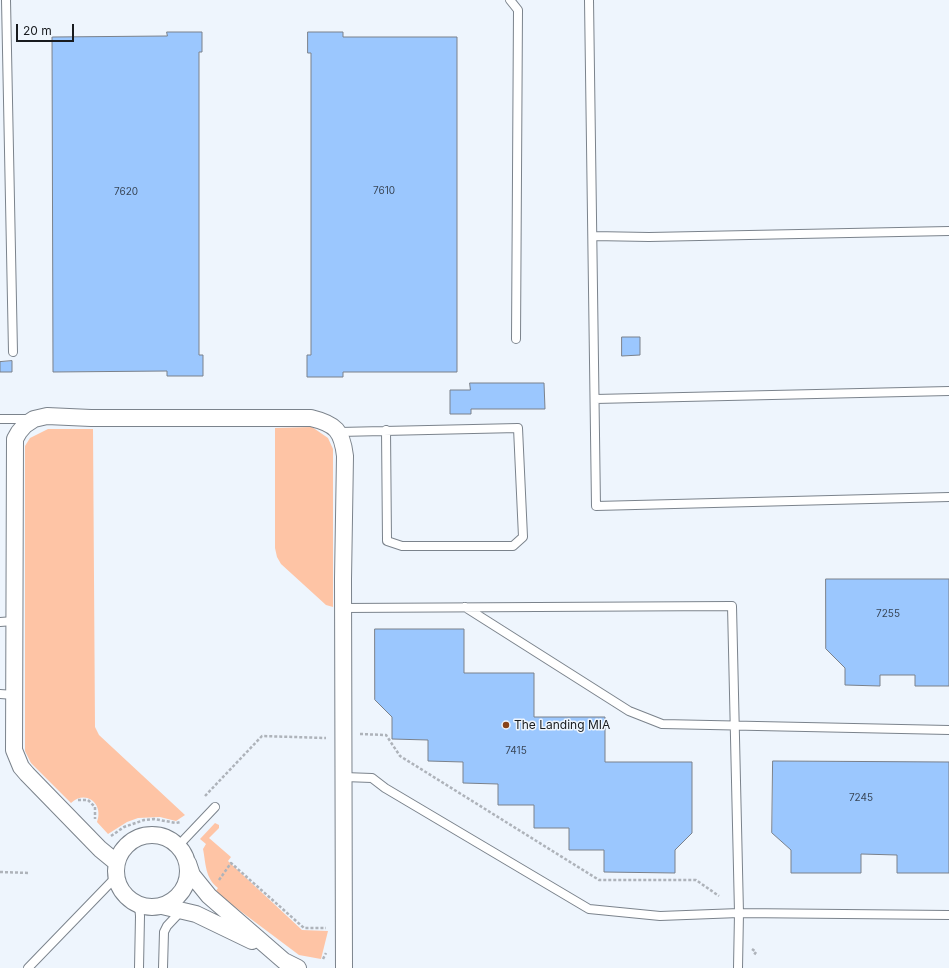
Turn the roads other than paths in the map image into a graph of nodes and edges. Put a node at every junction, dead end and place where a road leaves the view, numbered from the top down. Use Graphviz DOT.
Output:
graph roads {
  1 [pos="6,0"];
  2 [pos="510,0"];
  3 [pos="589,0"];
  4 [pos="949,231"];
  5 [pos="593,236"];
  6 [pos="516,339"];
  7 [pos="13,352"];
  8 [pos="949,390"];
  9 [pos="595,399"];
  10 [pos="0,419"];
  11 [pos="34,419"];
  12 [pos="386,430"];
  13 [pos="339,432"];
  14 [pos="949,497"];
  15 [pos="464,606"];
  16 [pos="343,608"];
  17 [pos="7,621"];
  18 [pos="7,694"];
  19 [pos="735,726"];
  20 [pos="949,730"];
  21 [pos="344,777"];
  22 [pos="215,807"];
  23 [pos="182,852"];
  24 [pos="116,870"];
  25 [pos="139,905"];
  26 [pos="162,906"];
  27 [pos="182,910"];
  28 [pos="739,913"];
  29 [pos="949,915"];
  30 [pos="268,948"];
  31 [pos="28,968"];
  32 [pos="139,968"];
  33 [pos="162,968"];
  34 [pos="298,968"];
  35 [pos="344,968"];
  36 [pos="738,968"];
  1 -- 7 [label="lane"];
  2 -- 6 [label="lane"];
  3 -- 5 [label="lane"];
  4 -- 5 [label="lane"];
  5 -- 9 [label="lane"];
  8 -- 9 [label="lane"];
  9 -- 14 [label="lane"];
  10 -- 11 [label="lane"];
  11 -- 13 [label="street"];
  11 -- 17 [label="street"];
  12 -- 12 [label="lane"];
  12 -- 13 [label="lane"];
  13 -- 16 [label="street"];
  15 -- 16 [label="lane"];
  15 -- 19 [label="lane"];
  15 -- 19 [label="lane"];
  16 -- 21 [label="street"];
  17 -- 18 [label="street"];
  18 -- 24 [label="street"];
  19 -- 20 [label="lane"];
  19 -- 28 [label="lane"];
  21 -- 28 [label="lane"];
  21 -- 35 [label="street"];
  22 -- 23 [label="lane"];
  23 -- 24 [label="street"];
  23 -- 26 [label="street"];
  23 -- 30 [label="street"];
  24 -- 25 [label="street"];
  24 -- 31 [label="lane"];
  25 -- 26 [label="street"];
  25 -- 32 [label="lane"];
  26 -- 27 [label="street"];
  27 -- 30 [label="street"];
  27 -- 33 [label="lane"];
  28 -- 29 [label="lane"];
  28 -- 36 [label="lane"];
  30 -- 34 [label="street"];
}
